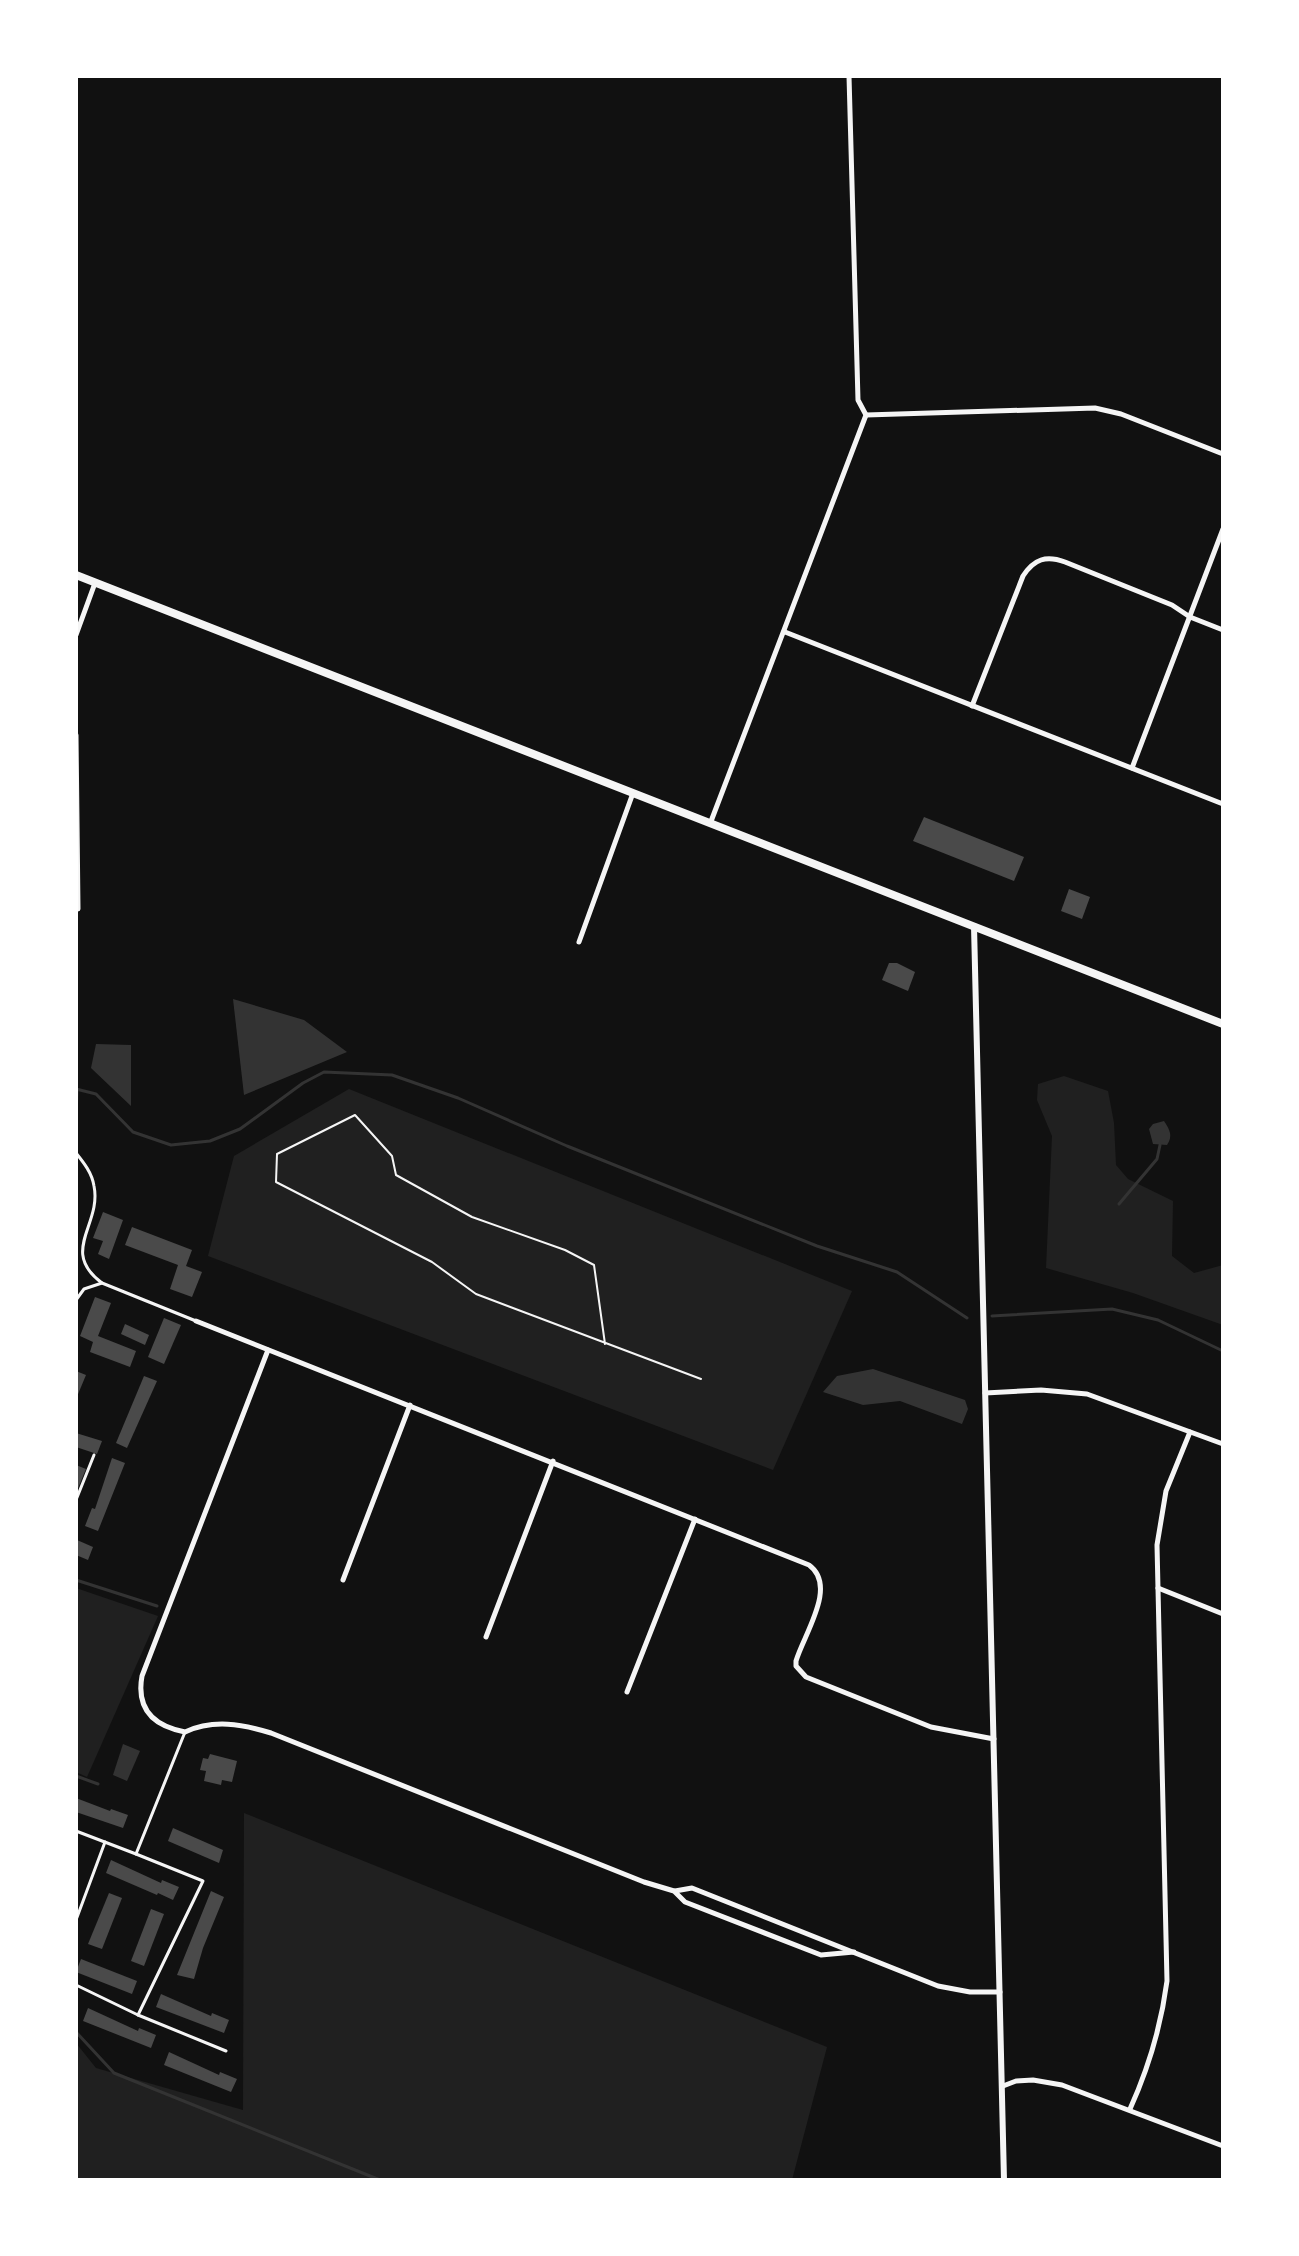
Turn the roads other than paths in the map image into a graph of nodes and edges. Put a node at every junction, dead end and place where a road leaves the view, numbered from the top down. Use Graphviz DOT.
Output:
graph roads {
  1 [pos="849,76"];
  2 [pos="866,415"];
  3 [pos="1223,454"];
  4 [pos="1223,529"];
  5 [pos="76,575"];
  6 [pos="95,582"];
  7 [pos="1190,617"];
  8 [pos="1223,630"];
  9 [pos="785,632"];
  10 [pos="76,635"];
  11 [pos="972,706"];
  12 [pos="76,735"];
  13 [pos="1132,768"];
  14 [pos="633,793"];
  15 [pos="1223,804"];
  16 [pos="710,825"];
  17 [pos="78,909"];
  18 [pos="974,926"];
  19 [pos="579,942"];
  20 [pos="1223,1024"];
  21 [pos="76,1153"];
  22 [pos="102,1283"];
  23 [pos="76,1300"];
  24 [pos="196,1321"];
  25 [pos="268,1350"];
  26 [pos="985,1393"];
  27 [pos="410,1405"];
  28 [pos="1190,1432"];
  29 [pos="1223,1444"];
  30 [pos="94,1455"];
  31 [pos="553,1461"];
  32 [pos="76,1500"];
  33 [pos="695,1519"];
  34 [pos="343,1580"];
  35 [pos="1158,1588"];
  36 [pos="1223,1614"];
  37 [pos="486,1637"];
  38 [pos="627,1692"];
  39 [pos="185,1732"];
  40 [pos="994,1739"];
  41 [pos="76,1831"];
  42 [pos="105,1842"];
  43 [pos="136,1854"];
  44 [pos="674,1891"];
  45 [pos="76,1920"];
  46 [pos="854,1952"];
  47 [pos="76,1985"];
  48 [pos="1000,1992"];
  49 [pos="138,2015"];
  50 [pos="226,2051"];
  51 [pos="1003,2086"];
  52 [pos="1130,2109"];
  53 [pos="1223,2146"];
  54 [pos="1004,2180"];
  1 -- 2 [label="street"];
  2 -- 3 [label="street"];
  2 -- 9 [label="street"];
  4 -- 7 [label="street"];
  5 -- 6 [label="main road"];
  6 -- 10 [label="street"];
  6 -- 14 [label="main road"];
  7 -- 8 [label="street"];
  7 -- 11 [label="street"];
  7 -- 13 [label="street"];
  9 -- 11 [label="street"];
  9 -- 16 [label="street"];
  11 -- 13 [label="street"];
  12 -- 17 [label="street"];
  13 -- 15 [label="street"];
  14 -- 16 [label="main road"];
  14 -- 19 [label="street"];
  16 -- 18 [label="main road"];
  18 -- 20 [label="main road"];
  18 -- 26 [label="street"];
  21 -- 22 [label="lane"];
  22 -- 23 [label="lane"];
  22 -- 24 [label="lane"];
  24 -- 25 [label="street"];
  25 -- 27 [label="street"];
  25 -- 39 [label="street"];
  26 -- 28 [label="street"];
  26 -- 40 [label="street"];
  27 -- 31 [label="street"];
  27 -- 34 [label="street"];
  28 -- 29 [label="street"];
  28 -- 35 [label="street"];
  30 -- 32 [label="lane"];
  31 -- 33 [label="street"];
  31 -- 37 [label="street"];
  33 -- 38 [label="street"];
  33 -- 40 [label="street"];
  35 -- 36 [label="street"];
  35 -- 52 [label="street"];
  39 -- 43 [label="lane"];
  39 -- 44 [label="street"];
  40 -- 48 [label="street"];
  41 -- 42 [label="lane"];
  42 -- 43 [label="lane"];
  42 -- 45 [label="lane"];
  43 -- 49 [label="lane"];
  44 -- 46 [label="street"];
  44 -- 46 [label="street"];
  46 -- 48 [label="street"];
  47 -- 49 [label="lane"];
  48 -- 51 [label="street"];
  49 -- 50 [label="lane"];
  51 -- 52 [label="street"];
  51 -- 54 [label="street"];
  52 -- 53 [label="street"];
}
